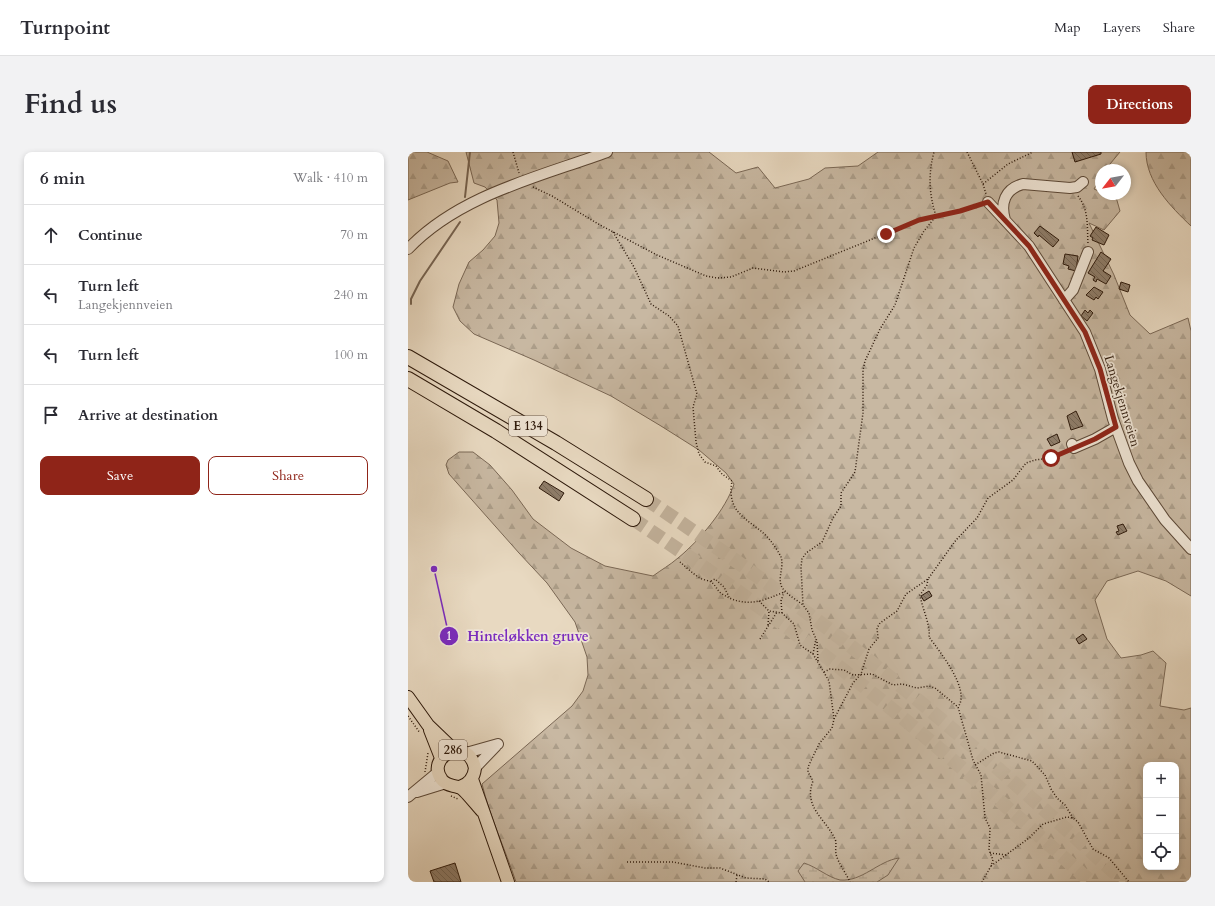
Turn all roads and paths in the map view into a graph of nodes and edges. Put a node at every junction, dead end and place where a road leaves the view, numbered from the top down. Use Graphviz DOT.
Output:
graph roads {
  1 [pos="513,152"];
  2 [pos="607,152"];
  3 [pos="934,152"];
  4 [pos="967,152"];
  5 [pos="1033,152"];
  6 [pos="1083,182"];
  7 [pos="522,183"];
  8 [pos="983,184"];
  9 [pos="1070,188"];
  10 [pos="988,202"];
  11 [pos="936,216"];
  12 [pos="1005,220"];
  13 [pos="613,232"];
  14 [pos="408,249"];
  15 [pos="1088,252"];
  16 [pos="1064,300"];
  17 [pos="408,357"];
  18 [pos="408,379"];
  19 [pos="1116,427"];
  20 [pos="1073,446"];
  21 [pos="646,499"];
  22 [pos="633,519"];
  23 [pos="1191,549"];
  24 [pos="680,562"];
  25 [pos="928,579"];
  26 [pos="710,582"];
  27 [pos="784,592"];
  28 [pos="729,597"];
  29 [pos="759,601"];
  30 [pos="803,605"];
  31 [pos="768,611"];
  32 [pos="777,612"];
  33 [pos="782,613"];
  34 [pos="768,625"];
  35 [pos="760,639"];
  36 [pos="816,639"];
  37 [pos="813,654"];
  38 [pos="818,661"];
  39 [pos="824,672"];
  40 [pos="861,674"];
  41 [pos="408,697"];
  42 [pos="958,707"];
  43 [pos="834,719"];
  44 [pos="428,725"];
  45 [pos="460,752"];
  46 [pos="441,758"];
  47 [pos="975,765"];
  48 [pos="438,772"];
  49 [pos="473,773"];
  50 [pos="446,784"];
  51 [pos="460,787"];
  52 [pos="412,794"];
  53 [pos="482,811"];
  54 [pos="1073,818"];
  55 [pos="990,853"];
  56 [pos="1006,856"];
  57 [pos="626,862"];
  58 [pos="991,866"];
  59 [pos="737,875"];
  60 [pos="508,882"];
  61 [pos="736,882"];
  62 [pos="769,882"];
  63 [pos="850,882"];
  64 [pos="982,882"];
  65 [pos="1129,882"];
  1 -- 7 [label="path"];
  2 -- 7 [label="street"];
  3 -- 11 [label="path"];
  4 -- 8 [label="path"];
  5 -- 8 [label="path"];
  6 -- 9 [label="street"];
  7 -- 13 [label="path"];
  7 -- 14 [label="street"];
  8 -- 10 [label="path"];
  9 -- 12 [label="street"];
  9 -- 15 [label="path"];
  10 -- 11 [label="path"];
  10 -- 12 [label="street, Langekjennveien"];
  11 -- 13 [label="path"];
  11 -- 30 [label="path"];
  12 -- 16 [label="street, Langekjennveien"];
  13 -- 27 [label="path"];
  15 -- 16 [label="street"];
  16 -- 19 [label="street, Langekjennveien"];
  17 -- 21 [label="highway, E 134"];
  18 -- 22 [label="highway, E 134"];
  19 -- 20 [label="street"];
  19 -- 23 [label="street, Langekjennveien"];
  20 -- 25 [label="path"];
  24 -- 26 [label="path"];
  25 -- 40 [label="path"];
  25 -- 42 [label="path"];
  26 -- 28 [label="path"];
  26 -- 28 [label="path"];
  27 -- 29 [label="path"];
  27 -- 30 [label="path"];
  27 -- 33 [label="path"];
  28 -- 29 [label="path"];
  29 -- 31 [label="path"];
  30 -- 36 [label="path"];
  31 -- 32 [label="path"];
  31 -- 34 [label="path"];
  32 -- 33 [label="path"];
  32 -- 34 [label="path"];
  33 -- 37 [label="path"];
  34 -- 35 [label="path"];
  36 -- 37 [label="path"];
  36 -- 38 [label="path"];
  37 -- 38 [label="path"];
  38 -- 39 [label="path"];
  39 -- 40 [label="path"];
  39 -- 43 [label="path"];
  40 -- 42 [label="path"];
  40 -- 43 [label="path"];
  41 -- 44 [label="main road, 286"];
  42 -- 47 [label="path"];
  43 -- 63 [label="path"];
  44 -- 45 [label="main road, 286"];
  44 -- 46 [label="main road, 286"];
  45 -- 46 [label="main road, 286"];
  45 -- 49 [label="main road, 286"];
  45 -- 49 [label="street"];
  46 -- 48 [label="main road, 286"];
  47 -- 54 [label="path"];
  47 -- 55 [label="path"];
  48 -- 50 [label="main road, 286"];
  48 -- 52 [label="street"];
  49 -- 51 [label="main road"];
  49 -- 53 [label="main road, 286"];
  50 -- 51 [label="main road"];
  50 -- 52 [label="street"];
  51 -- 53 [label="main road, 286"];
  53 -- 60 [label="main road, 286"];
  54 -- 56 [label="path"];
  54 -- 65 [label="path"];
  55 -- 56 [label="path"];
  55 -- 58 [label="path"];
  56 -- 58 [label="path"];
  57 -- 59 [label="path"];
  58 -- 64 [label="path"];
  59 -- 61 [label="path"];
  59 -- 62 [label="path"];
}
